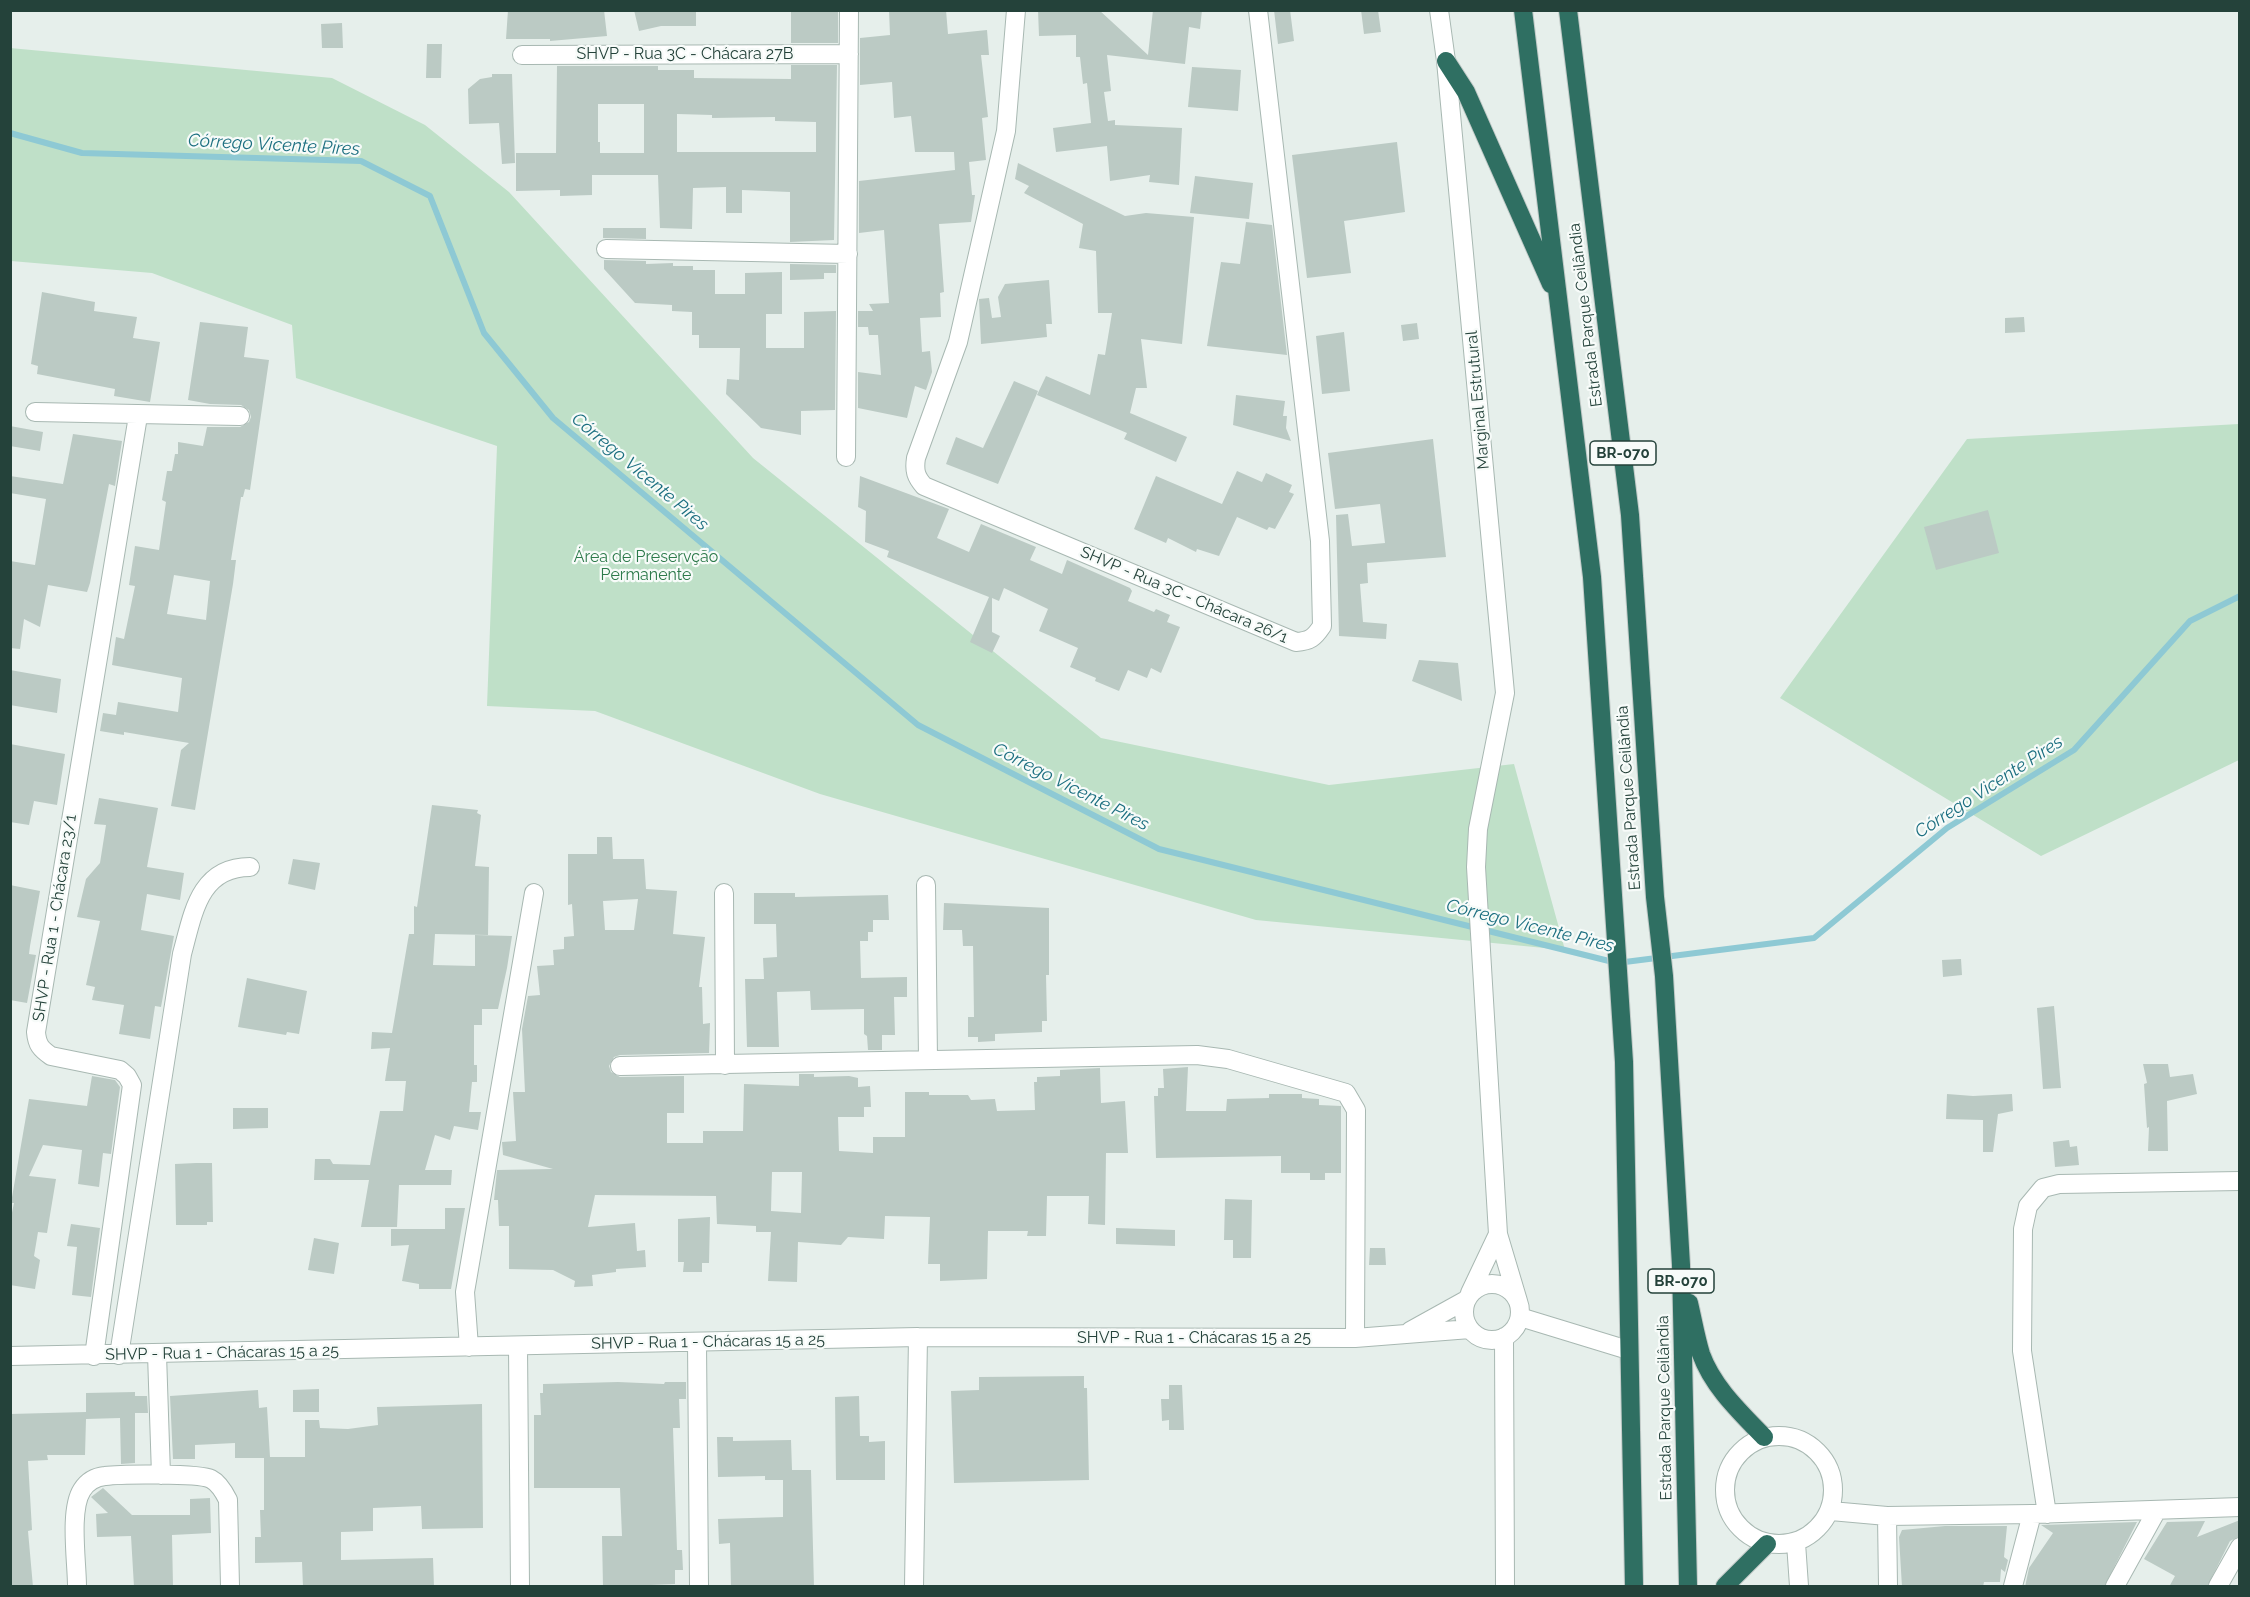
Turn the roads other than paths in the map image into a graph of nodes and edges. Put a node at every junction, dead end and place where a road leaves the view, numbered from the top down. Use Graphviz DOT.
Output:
graph roads {
  1 [pos="849,10"];
  2 [pos="1016,10"];
  3 [pos="1258,10"];
  4 [pos="1439,10"];
  5 [pos="1523,10"];
  6 [pos="1568,10"];
  7 [pos="849,54"];
  8 [pos="522,55"];
  9 [pos="1446,61"];
  10 [pos="606,249"];
  11 [pos="848,254"];
  12 [pos="1559,302"];
  13 [pos="35,412"];
  14 [pos="138,416"];
  15 [pos="240,416"];
  16 [pos="846,457"];
  17 [pos="250,867"];
  18 [pos="926,885"];
  19 [pos="534,893"];
  20 [pos="724,893"];
  21 [pos="928,1060"];
  22 [pos="725,1065"];
  23 [pos="620,1066"];
  24 [pos="2240,1181"];
  25 [pos="1498,1234"];
  26 [pos="1681,1265"];
  27 [pos="1468,1297"];
  28 [pos="1519,1309"];
  29 [pos="1470,1329"];
  30 [pos="1405,1333"];
  31 [pos="918,1337"];
  32 [pos="1504,1337"];
  33 [pos="1355,1338"];
  34 [pos="698,1342"];
  35 [pos="518,1346"];
  36 [pos="470,1347"];
  37 [pos="1628,1350"];
  38 [pos="157,1354"];
  39 [pos="119,1355"];
  40 [pos="10,1356"];
  41 [pos="94,1356"];
  42 [pos="1764,1437"];
  43 [pos="161,1475"];
  44 [pos="2240,1507"];
  45 [pos="2157,1510"];
  46 [pos="1831,1511"];
  47 [pos="2040,1514"];
  48 [pos="1887,1516"];
  49 [pos="1796,1543"];
  50 [pos="1767,1544"];
  51 [pos="2240,1547"];
  52 [pos="77,1587"];
  53 [pos="230,1587"];
  54 [pos="520,1587"];
  55 [pos="699,1587"];
  56 [pos="914,1587"];
  57 [pos="1505,1587"];
  58 [pos="1634,1587"];
  59 [pos="1689,1587"];
  60 [pos="1725,1587"];
  61 [pos="1798,1587"];
  62 [pos="1888,1587"];
  63 [pos="2013,1587"];
  64 [pos="2115,1587"];
  65 [pos="2218,1587"];
  1 -- 7 [label="street"];
  2 -- 3 [label="street, SHVP - Rua 3C - Chácara 26/1"];
  4 -- 9 [label="street, Marginal Estrutural"];
  5 -- 12 [label="highway, Estrada Parque Ceilândia / BR-070"];
  6 -- 26 [label="highway, Estrada Parque Ceilândia / BR-070"];
  7 -- 8 [label="street, SHVP - Rua 3C - Chácara 27B"];
  7 -- 11 [label="street"];
  9 -- 12 [label="highway"];
  9 -- 25 [label="street, Marginal Estrutural"];
  10 -- 11 [label="street"];
  11 -- 16 [label="street"];
  12 -- 37 [label="highway, Estrada Parque Ceilândia / BR-070"];
  13 -- 14 [label="street"];
  14 -- 15 [label="street"];
  14 -- 41 [label="street, SHVP - Rua 1 - Chácara 23/1"];
  17 -- 39 [label="street"];
  18 -- 21 [label="street"];
  19 -- 36 [label="street"];
  20 -- 22 [label="street"];
  21 -- 22 [label="street"];
  21 -- 33 [label="street"];
  22 -- 23 [label="street"];
  24 -- 47 [label="street"];
  25 -- 27 [label="street"];
  25 -- 28 [label="street, Marginal Estrutural"];
  26 -- 42 [label="highway"];
  26 -- 59 [label="highway, Estrada Parque Ceilândia / BR-070"];
  27 -- 28 [label="street"];
  27 -- 29 [label="street"];
  27 -- 30 [label="street, SHVP - Rua 1 - Chácaras 15 a 25"];
  28 -- 32 [label="street"];
  28 -- 37 [label="street"];
  29 -- 30 [label="street, SHVP - Rua 1 - Chácaras 15 a 25"];
  29 -- 32 [label="street"];
  30 -- 33 [label="street, SHVP - Rua 1 - Chácaras 15 a 25"];
  31 -- 33 [label="street, SHVP - Rua 1 - Chácaras 15 a 25"];
  31 -- 34 [label="street, SHVP - Rua 1 - Chácaras 15 a 25"];
  31 -- 56 [label="street"];
  32 -- 57 [label="street"];
  34 -- 35 [label="street, SHVP - Rua 1 - Chácaras 15 a 25"];
  34 -- 55 [label="street"];
  35 -- 36 [label="street, SHVP - Rua 1 - Chácaras 15 a 25"];
  35 -- 54 [label="street"];
  36 -- 38 [label="street, SHVP - Rua 1 - Chácaras 15 a 25"];
  37 -- 58 [label="highway, Estrada Parque Ceilândia / BR-070"];
  38 -- 39 [label="street, SHVP - Rua 1 - Chácaras 15 a 25"];
  38 -- 43 [label="street"];
  39 -- 41 [label="street, SHVP - Rua 1 - Chácaras 15 a 25"];
  40 -- 41 [label="street, SHVP - Rua 1 - Chácaras 15 a 25"];
  42 -- 46 [label="street"];
  42 -- 50 [label="street"];
  43 -- 52 [label="street"];
  43 -- 53 [label="street"];
  44 -- 45 [label="street"];
  45 -- 47 [label="street"];
  45 -- 64 [label="street"];
  46 -- 48 [label="street"];
  46 -- 49 [label="street"];
  47 -- 48 [label="street"];
  47 -- 63 [label="street"];
  48 -- 62 [label="street"];
  49 -- 50 [label="street"];
  49 -- 61 [label="street"];
  50 -- 60 [label="highway"];
  51 -- 65 [label="street"];
}
